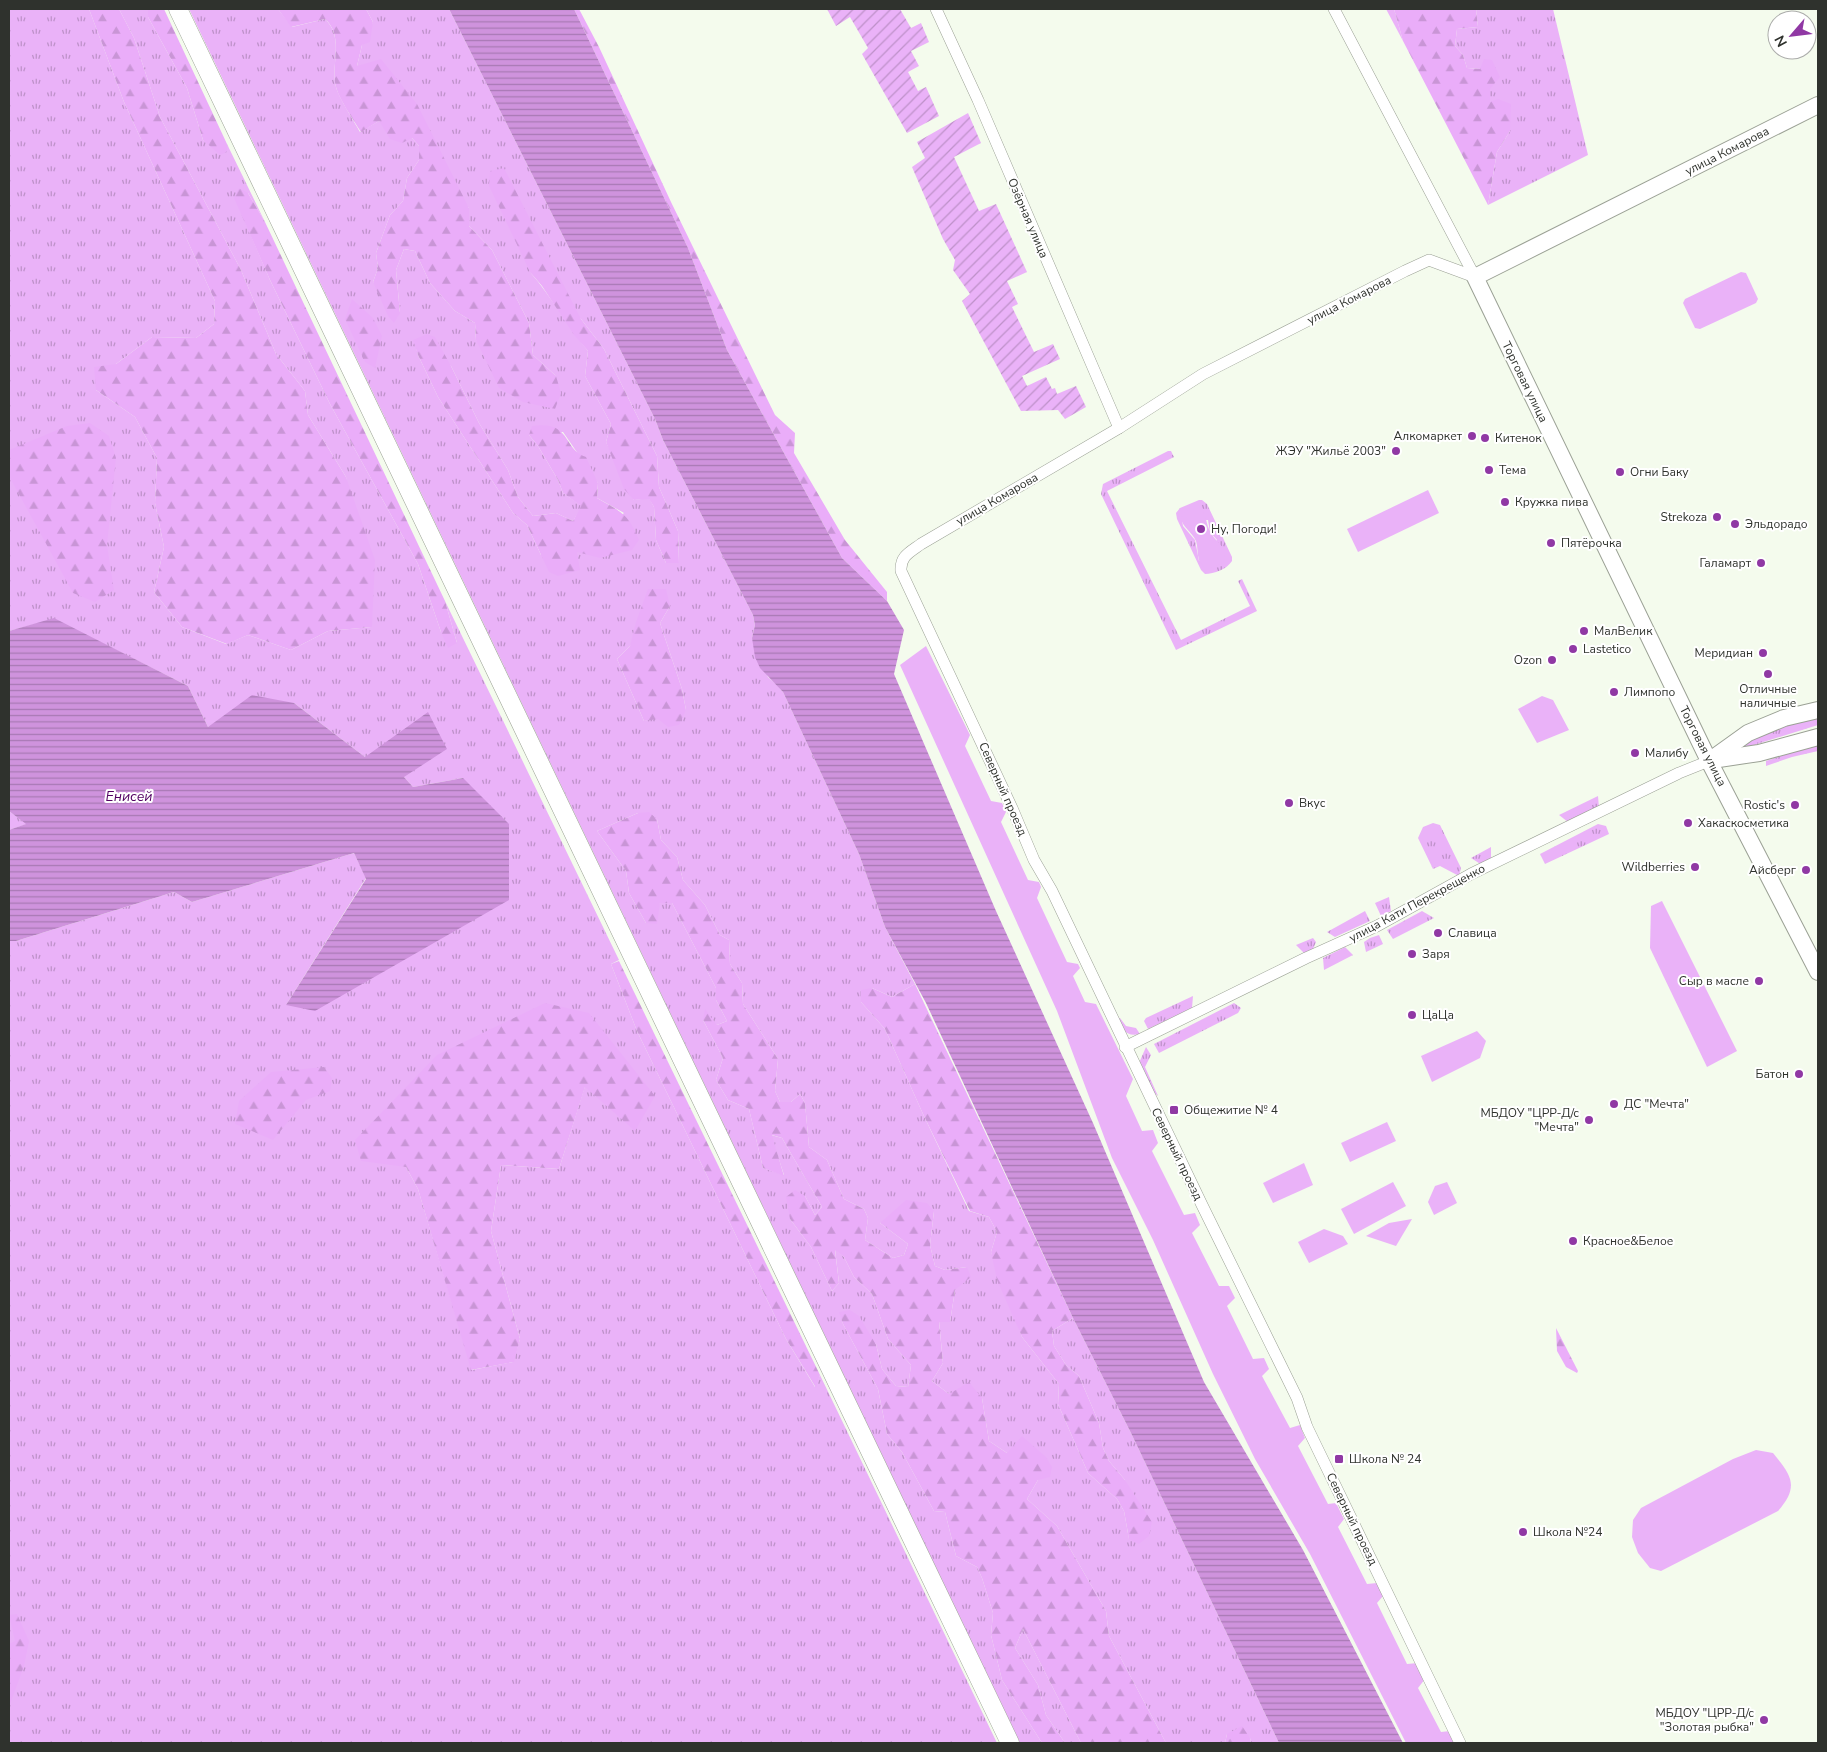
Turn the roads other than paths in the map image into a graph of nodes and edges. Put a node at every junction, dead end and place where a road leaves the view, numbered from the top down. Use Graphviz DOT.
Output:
graph roads {
  1 [pos="178,9"];
  2 [pos="936,9"];
  3 [pos="1334,9"];
  4 [pos="1818,105"];
  5 [pos="1475,277"];
  6 [pos="1119,428"];
  7 [pos="900,563"];
  8 [pos="1818,710"];
  9 [pos="1818,736"];
  10 [pos="1709,761"];
  11 [pos="1818,972"];
  12 [pos="1126,1047"];
  13 [pos="1010,1743"];
  14 [pos="1460,1743"];
  1 -- 13 [label="main road"];
  2 -- 6 [label="street, Озёрная улица"];
  3 -- 5 [label="street, Торговая улица"];
  4 -- 5 [label="street, улица Комарова"];
  5 -- 6 [label="street, улица Комарова"];
  5 -- 10 [label="street, Торговая улица"];
  6 -- 7 [label="street, улица Комарова"];
  7 -- 12 [label="street, Северный проезд"];
  8 -- 10 [label="street, улица Кати Перекрещенко"];
  9 -- 10 [label="street, улица Кати Перекрещенко"];
  10 -- 11 [label="street, Торговая улица"];
  10 -- 12 [label="street, улица Кати Перекрещенко"];
  12 -- 14 [label="street, Северный проезд"];
}
